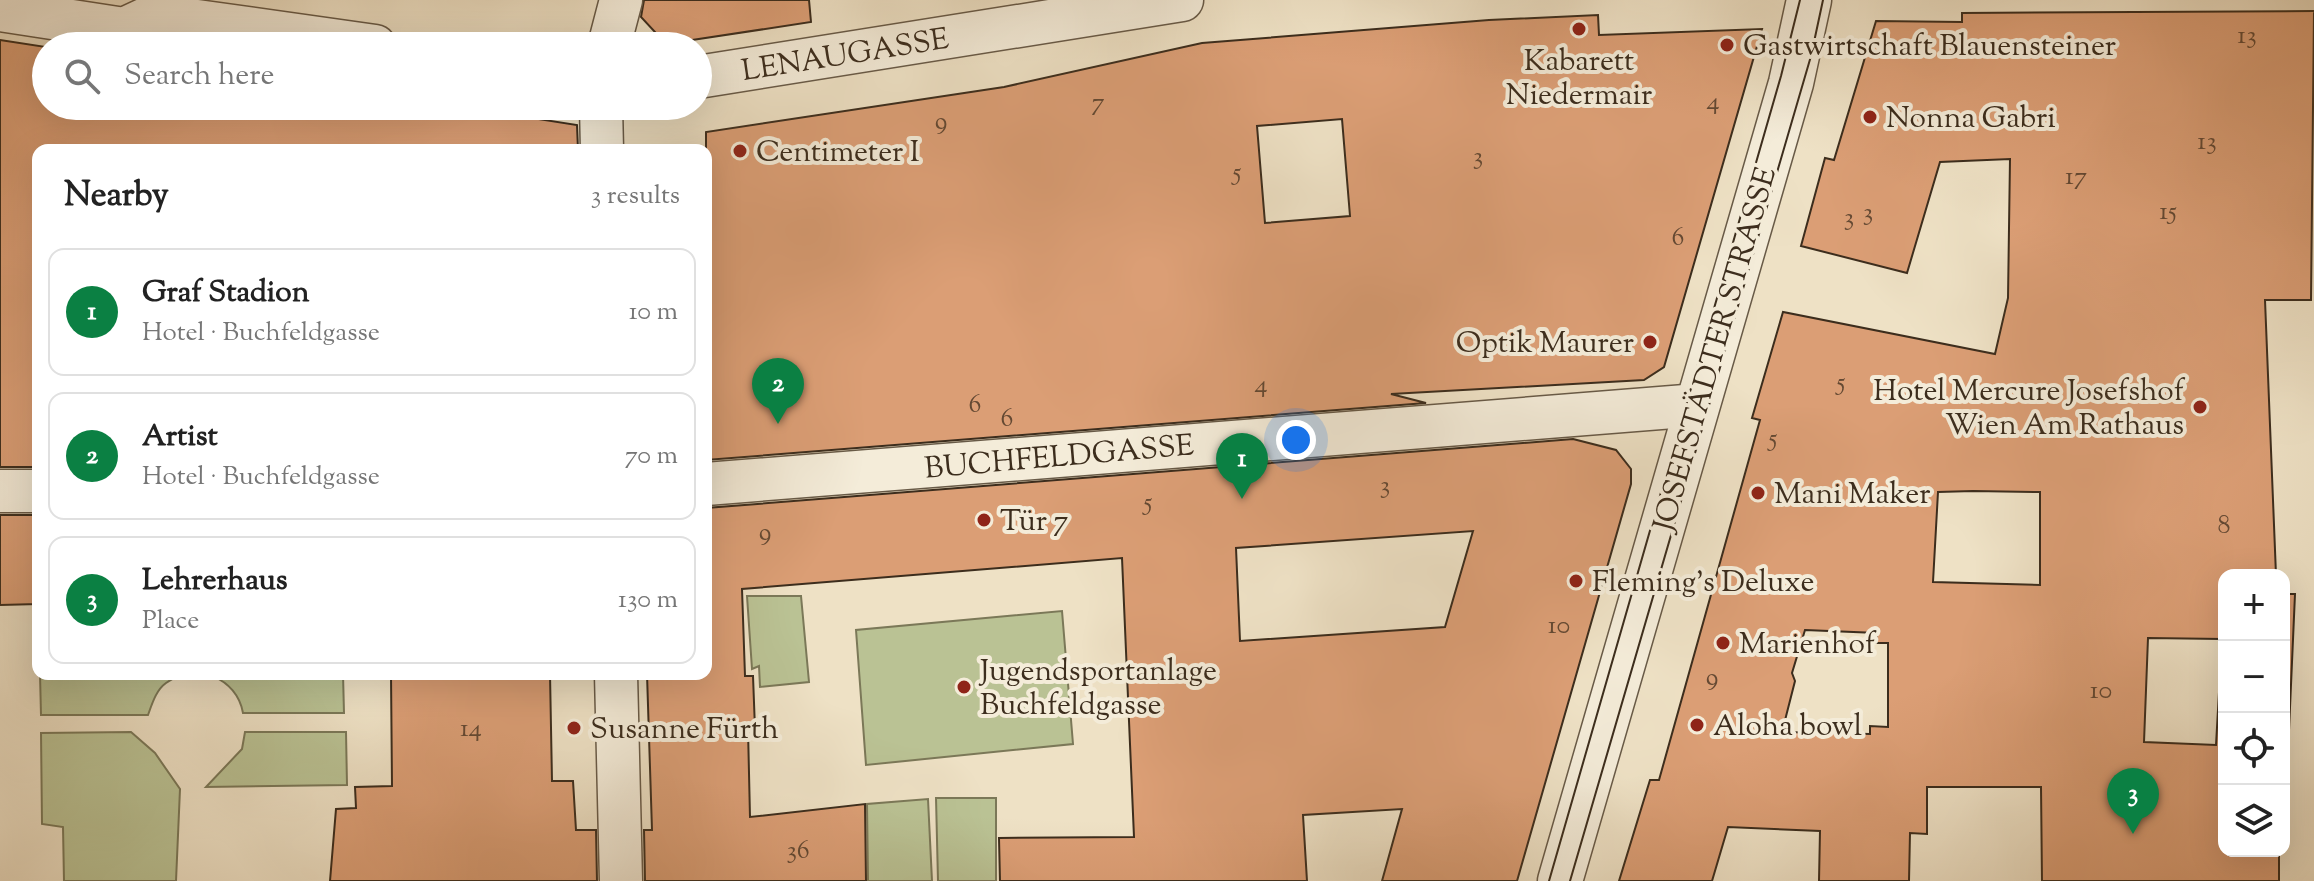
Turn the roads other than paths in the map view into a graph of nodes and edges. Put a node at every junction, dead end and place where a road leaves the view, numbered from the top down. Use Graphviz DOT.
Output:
graph roads {
  1 [pos="621,0"];
  2 [pos="1182,0"];
  3 [pos="1809,0"];
  4 [pos="0,10"];
  5 [pos="275,32"];
  6 [pos="613,32"];
  7 [pos="712,75"];
  8 [pos="601,120"];
  9 [pos="602,144"];
  10 [pos="1698,405"];
  11 [pos="712,484"];
  12 [pos="0,491"];
  13 [pos="32,491"];
  14 [pos="616,680"];
  15 [pos="621,881"];
  16 [pos="1560,881"];
  1 -- 6 [label="street"];
  2 -- 7 [label="street, LENAUGASSE"];
  3 -- 10 [label="street, JOSEFSTÄDTER STRASSE"];
  4 -- 5 [label="street"];
  8 -- 9 [label="street"];
  10 -- 11 [label="street, BUCHFELDGASSE"];
  10 -- 16 [label="street, JOSEFSTÄDTER STRASSE"];
  12 -- 13 [label="street"];
  14 -- 15 [label="street"];
}
